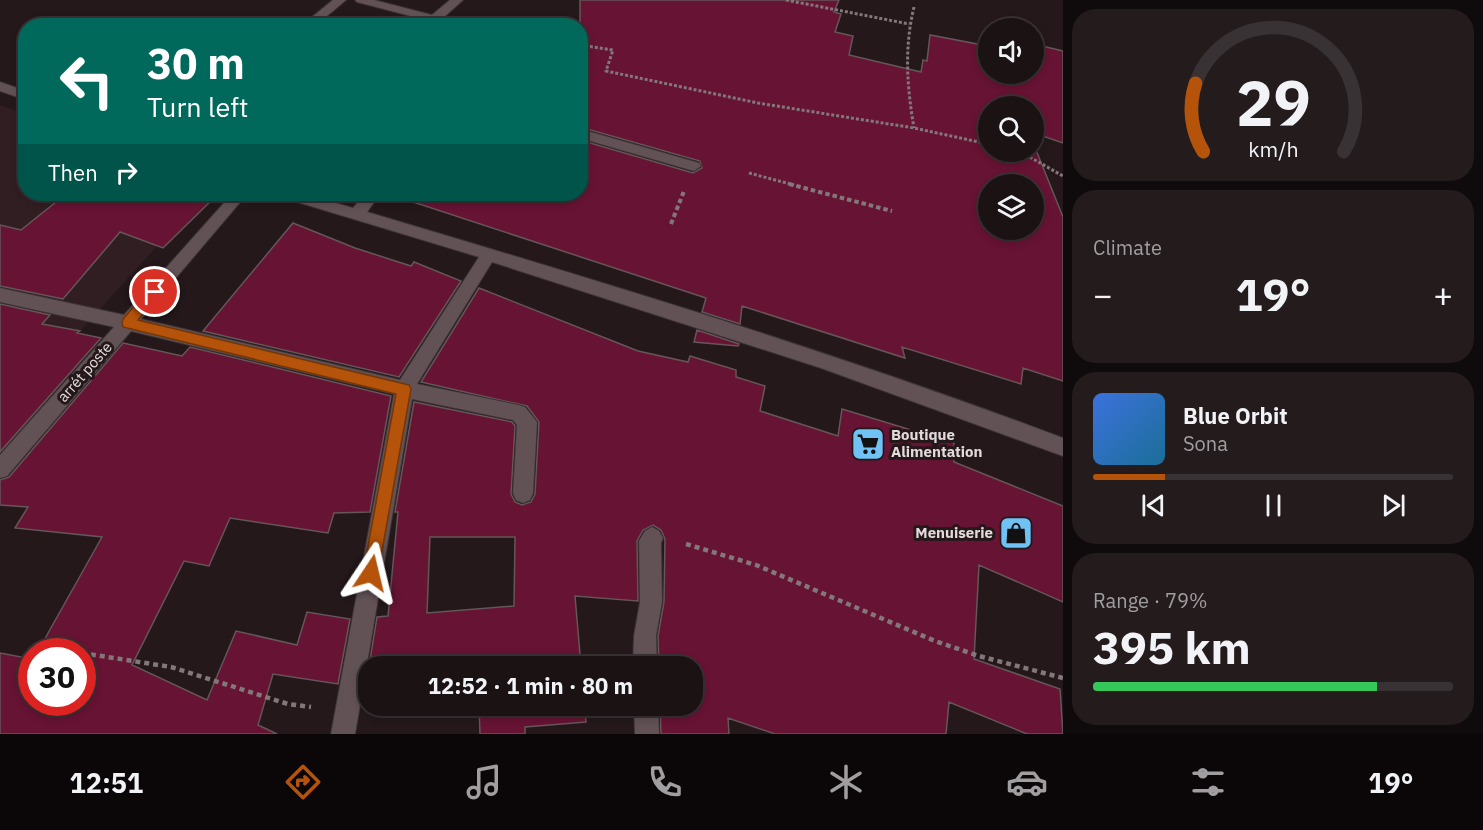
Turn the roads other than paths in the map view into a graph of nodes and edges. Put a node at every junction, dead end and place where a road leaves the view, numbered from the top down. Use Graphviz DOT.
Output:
graph roads {
  1 [pos="340,0"];
  2 [pos="361,0"];
  3 [pos="457,0"];
  4 [pos="318,18"];
  5 [pos="417,18"];
  6 [pos="435,18"];
  7 [pos="0,86"];
  8 [pos="18,93"];
  9 [pos="588,135"];
  10 [pos="694,166"];
  11 [pos="234,201"];
  12 [pos="312,201"];
  13 [pos="367,201"];
  14 [pos="356,214"];
  15 [pos="489,254"];
  16 [pos="0,295"];
  17 [pos="128,323"];
  18 [pos="404,389"];
  19 [pos="1063,447"];
  20 [pos="0,469"];
  21 [pos="523,493"];
  22 [pos="652,538"];
  23 [pos="645,656"];
  24 [pos="646,716"];
  25 [pos="343,734"];
  26 [pos="647,734"];
  1 -- 4 [label="street"];
  2 -- 5 [label="street"];
  3 -- 6 [label="street"];
  7 -- 8 [label="street"];
  9 -- 10 [label="street"];
  11 -- 17 [label="street, arrét poste"];
  12 -- 14 [label="street"];
  13 -- 14 [label="street"];
  14 -- 15 [label="street"];
  15 -- 18 [label="street"];
  15 -- 19 [label="street"];
  16 -- 17 [label="street"];
  17 -- 18 [label="street"];
  17 -- 20 [label="street, arrét poste"];
  18 -- 21 [label="street"];
  18 -- 25 [label="street"];
  22 -- 23 [label="street"];
  24 -- 26 [label="street"];
}
